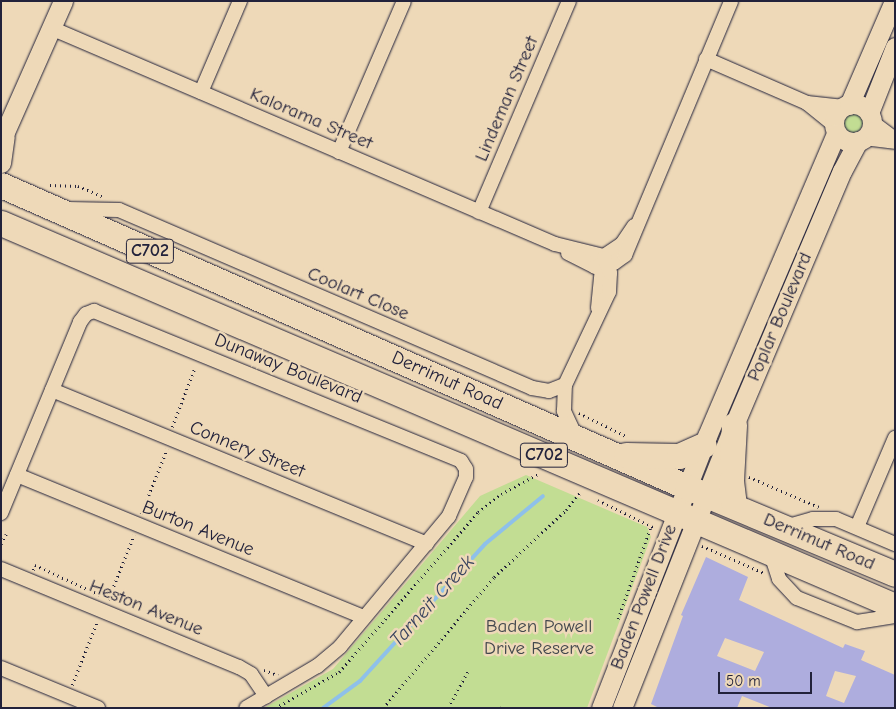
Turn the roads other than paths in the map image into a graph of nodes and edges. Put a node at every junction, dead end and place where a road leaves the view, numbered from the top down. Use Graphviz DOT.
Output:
graph roads {
  1 [pos="63,1"];
  2 [pos="240,1"];
  3 [pos="404,1"];
  4 [pos="569,1"];
  5 [pos="731,1"];
  6 [pos="894,1"];
  7 [pos="51,28"];
  8 [pos="895,47"];
  9 [pos="706,60"];
  10 [pos="201,92"];
  11 [pos="807,103"];
  12 [pos="846,106"];
  13 [pos="870,117"];
  14 [pos="835,129"];
  15 [pos="3,138"];
  16 [pos="895,138"];
  17 [pos="861,140"];
  18 [pos="895,142"];
  19 [pos="339,152"];
  20 [pos="2,176"];
  21 [pos="58,210"];
  22 [pos="479,212"];
  23 [pos="1,224"];
  24 [pos="604,263"];
  25 [pos="565,385"];
  26 [pos="52,390"];
  27 [pos="734,425"];
  28 [pos="576,438"];
  29 [pos="895,438"];
  30 [pos="704,445"];
  31 [pos="613,454"];
  32 [pos="17,475"];
  33 [pos="696,491"];
  34 [pos="734,506"];
  35 [pos="1,512"];
  36 [pos="784,527"];
  37 [pos="857,527"];
  38 [pos="675,528"];
  39 [pos="427,544"];
  40 [pos="895,544"];
  41 [pos="768,563"];
  42 [pos="1,569"];
  43 [pos="895,574"];
  44 [pos="895,606"];
  45 [pos="895,616"];
  46 [pos="364,617"];
  47 [pos="1,668"];
  48 [pos="266,696"];
  49 [pos="98,708"];
  50 [pos="246,708"];
  51 [pos="601,708"];
  52 [pos="622,708"];
  1 -- 7 [label="street"];
  2 -- 10 [label="street"];
  3 -- 19 [label="street"];
  4 -- 22 [label="street, Lindeman Street"];
  5 -- 9 [label="street"];
  6 -- 12 [label="street"];
  7 -- 10 [label="street, Kalorama Street"];
  7 -- 15 [label="street"];
  8 -- 13 [label="street"];
  9 -- 11 [label="street"];
  9 -- 24 [label="street"];
  10 -- 19 [label="street, Kalorama Street"];
  11 -- 12 [label="street"];
  11 -- 14 [label="street"];
  12 -- 13 [label="street"];
  12 -- 14 [label="street"];
  13 -- 16 [label="street"];
  13 -- 17 [label="street"];
  14 -- 17 [label="street"];
  14 -- 30 [label="street, Poplar Boulevard"];
  15 -- 20 [label="street"];
  17 -- 18 [label="street"];
  17 -- 27 [label="street, Poplar Boulevard"];
  19 -- 22 [label="street, Kalorama Street"];
  20 -- 21 [label="highway, Derrimut Road / C702"];
  21 -- 25 [label="street, Coolart Close"];
  21 -- 28 [label="highway, Derrimut Road / C702"];
  22 -- 24 [label="street, Kalorama Street"];
  23 -- 38 [label="highway, Derrimut Road / C702"];
  24 -- 25 [label="street"];
  25 -- 28 [label="street"];
  26 -- 32 [label="street"];
  26 -- 39 [label="street, Connery Street"];
  26 -- 39 [label="street, Dunaway Boulevard"];
  27 -- 33 [label="street, Poplar Boulevard"];
  27 -- 34 [label="highway"];
  28 -- 31 [label="highway, Derrimut Road / C702"];
  29 -- 37 [label="street"];
  30 -- 31 [label="highway"];
  30 -- 33 [label="street, Poplar Boulevard"];
  31 -- 33 [label="highway, Derrimut Road / C702"];
  32 -- 35 [label="street"];
  32 -- 46 [label="street, Burton Avenue"];
  33 -- 34 [label="highway, Derrimut Road / C702"];
  33 -- 38 [label="street, Baden Powell Drive"];
  34 -- 36 [label="highway, Derrimut Road / C702"];
  36 -- 37 [label="street"];
  36 -- 43 [label="highway, Derrimut Road / C702"];
  37 -- 40 [label="street"];
  38 -- 41 [label="highway, Derrimut Road / C702"];
  38 -- 51 [label="street, Baden Powell Drive"];
  38 -- 52 [label="street, Baden Powell Drive"];
  39 -- 46 [label="street"];
  41 -- 44 [label="highway, Derrimut Road / C702"];
  41 -- 45 [label="street"];
  42 -- 48 [label="street, Heston Avenue"];
  46 -- 48 [label="street"];
  47 -- 49 [label="street"];
  48 -- 50 [label="street"];
}
